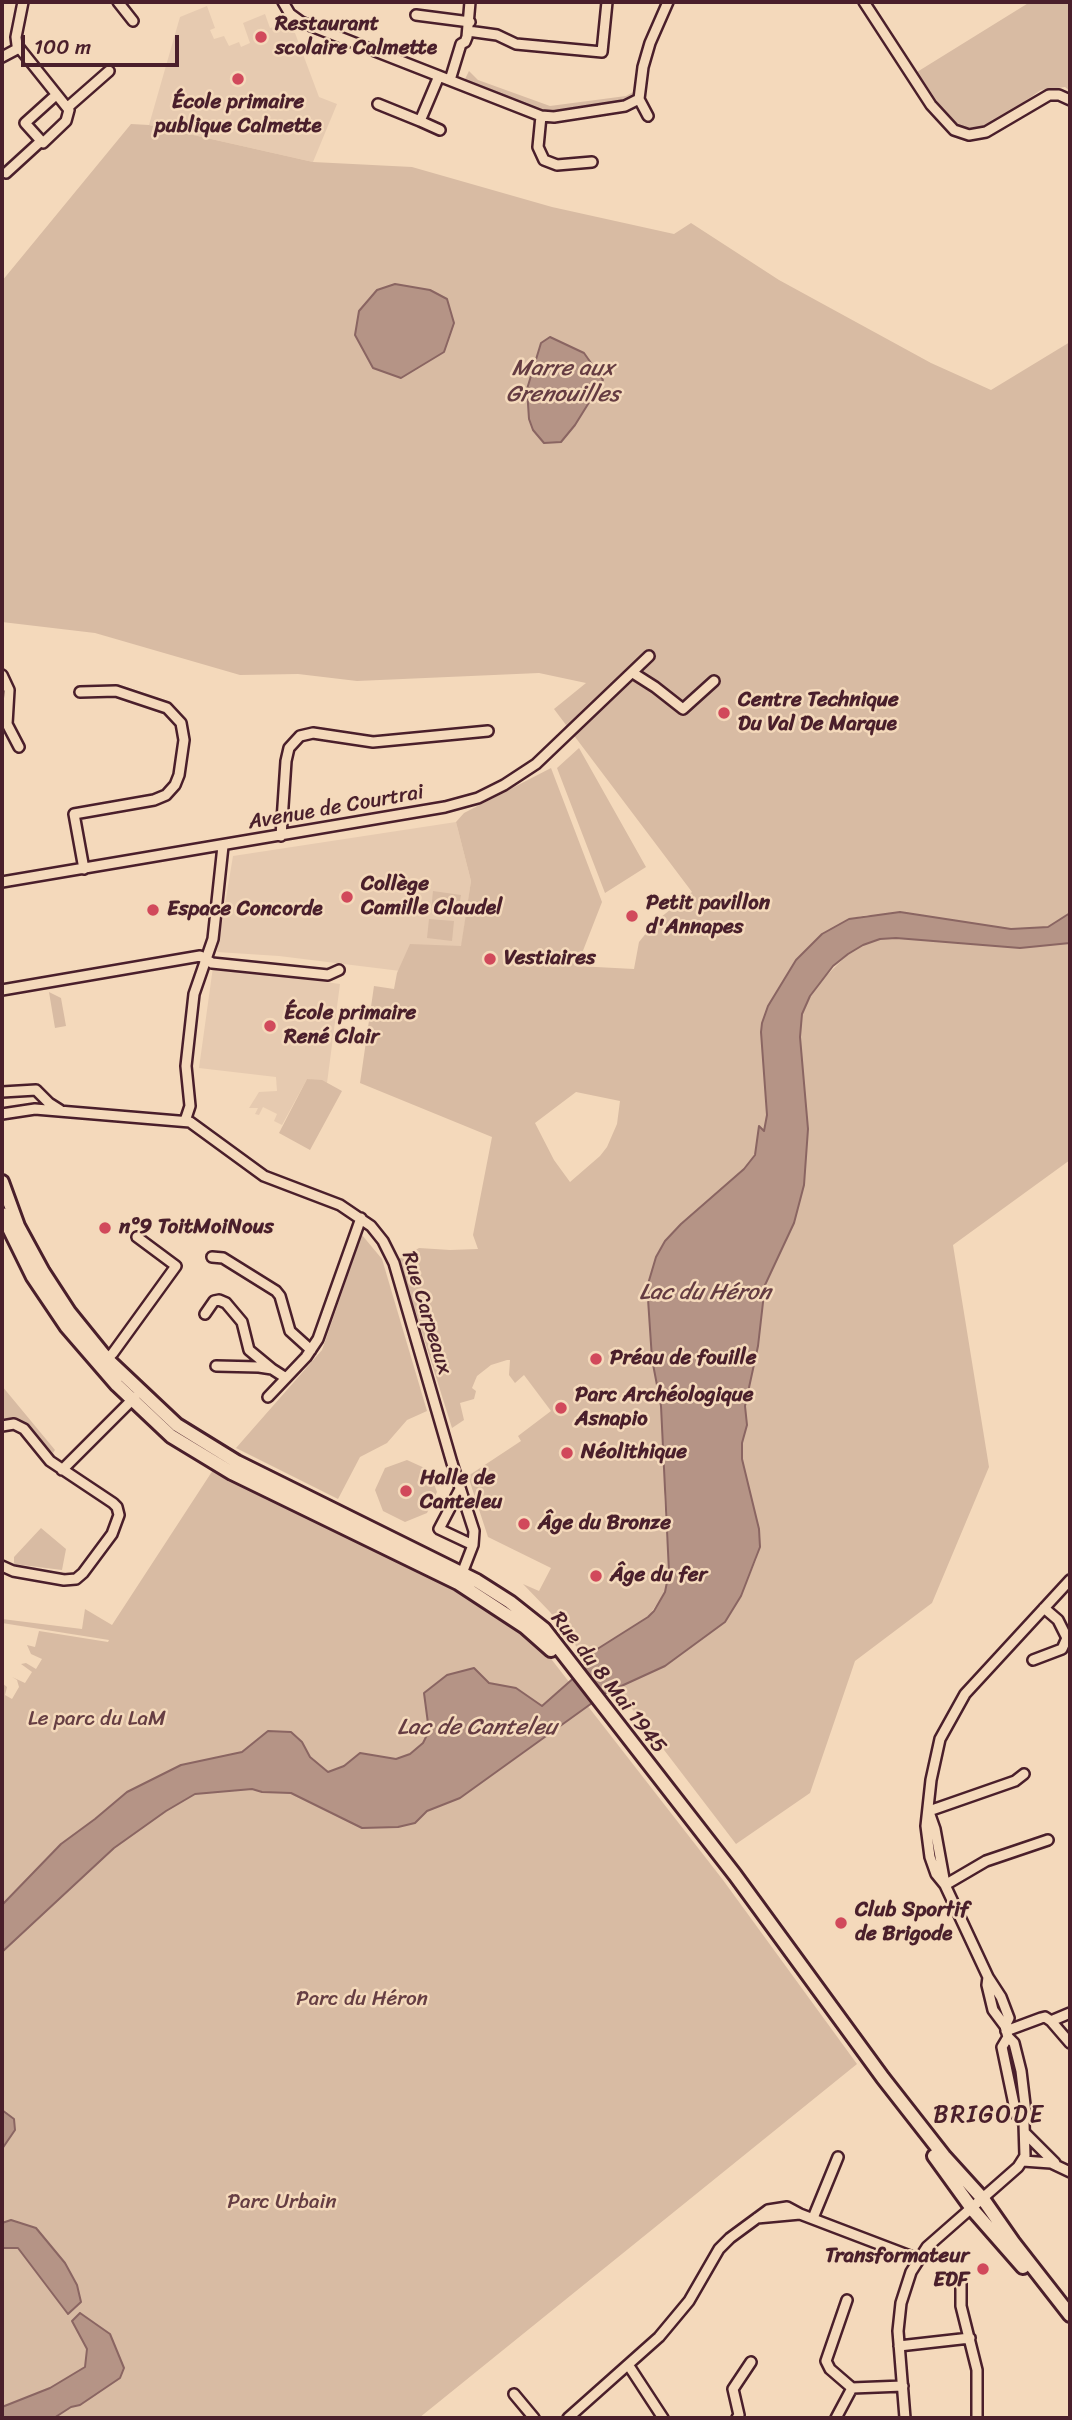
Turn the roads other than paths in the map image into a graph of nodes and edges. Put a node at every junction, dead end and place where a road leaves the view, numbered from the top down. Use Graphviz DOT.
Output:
graph roads {
  1 [pos="23,2"];
  2 [pos="118,2"];
  3 [pos="283,2"];
  4 [pos="470,2"];
  5 [pos="607,2"];
  6 [pos="668,2"];
  7 [pos="863,2"];
  8 [pos="416,15"];
  9 [pos="133,21"];
  10 [pos="469,26"];
  11 [pos="19,48"];
  12 [pos="2,57"];
  13 [pos="109,71"];
  14 [pos="439,76"];
  15 [pos="450,80"];
  16 [pos="56,95"];
  17 [pos="639,99"];
  18 [pos="1070,100"];
  19 [pos="379,104"];
  20 [pos="68,107"];
  21 [pos="648,116"];
  22 [pos="541,117"];
  23 [pos="420,121"];
  24 [pos="440,130"];
  25 [pos="41,141"];
  26 [pos="592,162"];
  27 [pos="6,173"];
  28 [pos="649,656"];
  29 [pos="633,673"];
  30 [pos="2,676"];
  31 [pos="714,681"];
  32 [pos="80,692"];
  33 [pos="488,731"];
  34 [pos="19,747"];
  35 [pos="281,836"];
  36 [pos="223,845"];
  37 [pos="83,869"];
  38 [pos="2,882"];
  39 [pos="206,960"];
  40 [pos="339,970"];
  41 [pos="2,989"];
  42 [pos="2,1091"];
  43 [pos="65,1112"];
  44 [pos="2,1114"];
  45 [pos="185,1121"];
  46 [pos="2,1182"];
  47 [pos="2,1214"];
  48 [pos="361,1217"];
  49 [pos="137,1237"];
  50 [pos="212,1257"];
  51 [pos="205,1314"];
  52 [pos="311,1350"];
  53 [pos="103,1362"];
  54 [pos="216,1366"];
  55 [pos="272,1369"];
  56 [pos="286,1378"];
  57 [pos="136,1396"];
  58 [pos="268,1397"];
  59 [pos="2,1426"];
  60 [pos="62,1470"];
  61 [pos="460,1489"];
  62 [pos="473,1545"];
  63 [pos="2,1566"];
  64 [pos="460,1578"];
  65 [pos="1070,1580"];
  66 [pos="1044,1608"];
  67 [pos="1033,1660"];
  68 [pos="600,1708"];
  69 [pos="1024,1774"];
  70 [pos="929,1811"];
  71 [pos="1048,1840"];
  72 [pos="945,1885"];
  73 [pos="1070,2013"];
  74 [pos="1051,2021"];
  75 [pos="1006,2031"];
  76 [pos="1070,2043"];
  77 [pos="1024,2127"];
  78 [pos="838,2157"];
  79 [pos="1023,2161"];
  80 [pos="1056,2164"];
  81 [pos="1070,2172"];
  82 [pos="983,2199"];
  83 [pos="972,2209"];
  84 [pos="813,2218"];
  85 [pos="918,2259"];
  86 [pos="961,2281"];
  87 [pos="847,2300"];
  88 [pos="1070,2315"];
  89 [pos="1070,2326"];
  90 [pos="970,2339"];
  91 [pos="899,2346"];
  92 [pos="751,2362"];
  93 [pos="629,2366"];
  94 [pos="902,2386"];
  95 [pos="852,2388"];
  96 [pos="514,2394"];
  97 [pos="534,2418"];
  98 [pos="568,2418"];
  99 [pos="663,2418"];
  100 [pos="737,2418"];
  101 [pos="835,2418"];
  102 [pos="905,2418"];
  103 [pos="977,2418"];
  1 -- 11 [label="street"];
  2 -- 9 [label="street"];
  3 -- 14 [label="street"];
  4 -- 10 [label="street"];
  5 -- 10 [label="street"];
  6 -- 17 [label="street"];
  7 -- 18 [label="street"];
  8 -- 10 [label="street"];
  10 -- 15 [label="street"];
  11 -- 12 [label="street"];
  11 -- 16 [label="street"];
  13 -- 20 [label="street"];
  14 -- 15 [label="street"];
  14 -- 23 [label="street"];
  15 -- 22 [label="street"];
  16 -- 20 [label="street"];
  16 -- 25 [label="street"];
  17 -- 21 [label="street"];
  17 -- 22 [label="street"];
  19 -- 23 [label="street"];
  20 -- 25 [label="street"];
  22 -- 26 [label="street"];
  23 -- 24 [label="street"];
  25 -- 27 [label="street"];
  28 -- 29 [label="street, Avenue de Courtrai"];
  29 -- 31 [label="street"];
  29 -- 35 [label="street, Avenue de Courtrai"];
  30 -- 34 [label="street"];
  32 -- 37 [label="street"];
  33 -- 35 [label="street"];
  35 -- 36 [label="street, Avenue de Courtrai"];
  36 -- 37 [label="street, Avenue de Courtrai"];
  36 -- 39 [label="street"];
  37 -- 38 [label="street, Avenue de Courtrai"];
  39 -- 40 [label="street"];
  39 -- 41 [label="street"];
  39 -- 45 [label="street"];
  42 -- 43 [label="street"];
  43 -- 44 [label="street"];
  43 -- 45 [label="street"];
  45 -- 48 [label="street, Rue Carpeaux"];
  46 -- 53 [label="main road, Rue du 8 Mai 1945"];
  47 -- 53 [label="main road, Rue du 8 Mai 1945"];
  48 -- 52 [label="street"];
  48 -- 61 [label="street, Rue Carpeaux"];
  49 -- 53 [label="street"];
  50 -- 52 [label="street"];
  51 -- 55 [label="street"];
  52 -- 56 [label="street"];
  53 -- 57 [label="main road, Rue du 8 Mai 1945"];
  54 -- 55 [label="street"];
  55 -- 56 [label="street"];
  56 -- 58 [label="street"];
  57 -- 60 [label="street"];
  57 -- 64 [label="main road, Rue du 8 Mai 1945"];
  59 -- 60 [label="street"];
  60 -- 63 [label="street"];
  61 -- 62 [label="street, Rue Carpeaux"];
  61 -- 62 [label="street"];
  62 -- 64 [label="street"];
  64 -- 68 [label="main road, Rue du 8 Mai 1945"];
  65 -- 66 [label="street"];
  66 -- 67 [label="street"];
  66 -- 70 [label="street"];
  68 -- 82 [label="main road, Rue du 8 Mai 1945"];
  68 -- 83 [label="main road, Rue du 8 Mai 1945"];
  69 -- 70 [label="street"];
  70 -- 72 [label="street"];
  71 -- 72 [label="street"];
  72 -- 75 [label="street"];
  73 -- 74 [label="street"];
  74 -- 75 [label="street"];
  74 -- 76 [label="street"];
  75 -- 77 [label="street"];
  77 -- 79 [label="street"];
  77 -- 80 [label="street"];
  78 -- 84 [label="street"];
  79 -- 80 [label="street"];
  79 -- 82 [label="street"];
  80 -- 81 [label="street"];
  82 -- 83 [label="street"];
  82 -- 88 [label="main road, Rue du 8 Mai 1945"];
  83 -- 85 [label="street"];
  83 -- 89 [label="main road, Rue du 8 Mai 1945"];
  84 -- 85 [label="street"];
  84 -- 93 [label="street"];
  85 -- 91 [label="street"];
  86 -- 90 [label="street"];
  87 -- 95 [label="street"];
  90 -- 91 [label="street"];
  90 -- 103 [label="street"];
  91 -- 94 [label="street"];
  92 -- 100 [label="street"];
  93 -- 98 [label="street"];
  93 -- 99 [label="street"];
  94 -- 95 [label="street"];
  94 -- 102 [label="street"];
  95 -- 101 [label="street"];
  96 -- 97 [label="street"];
}
